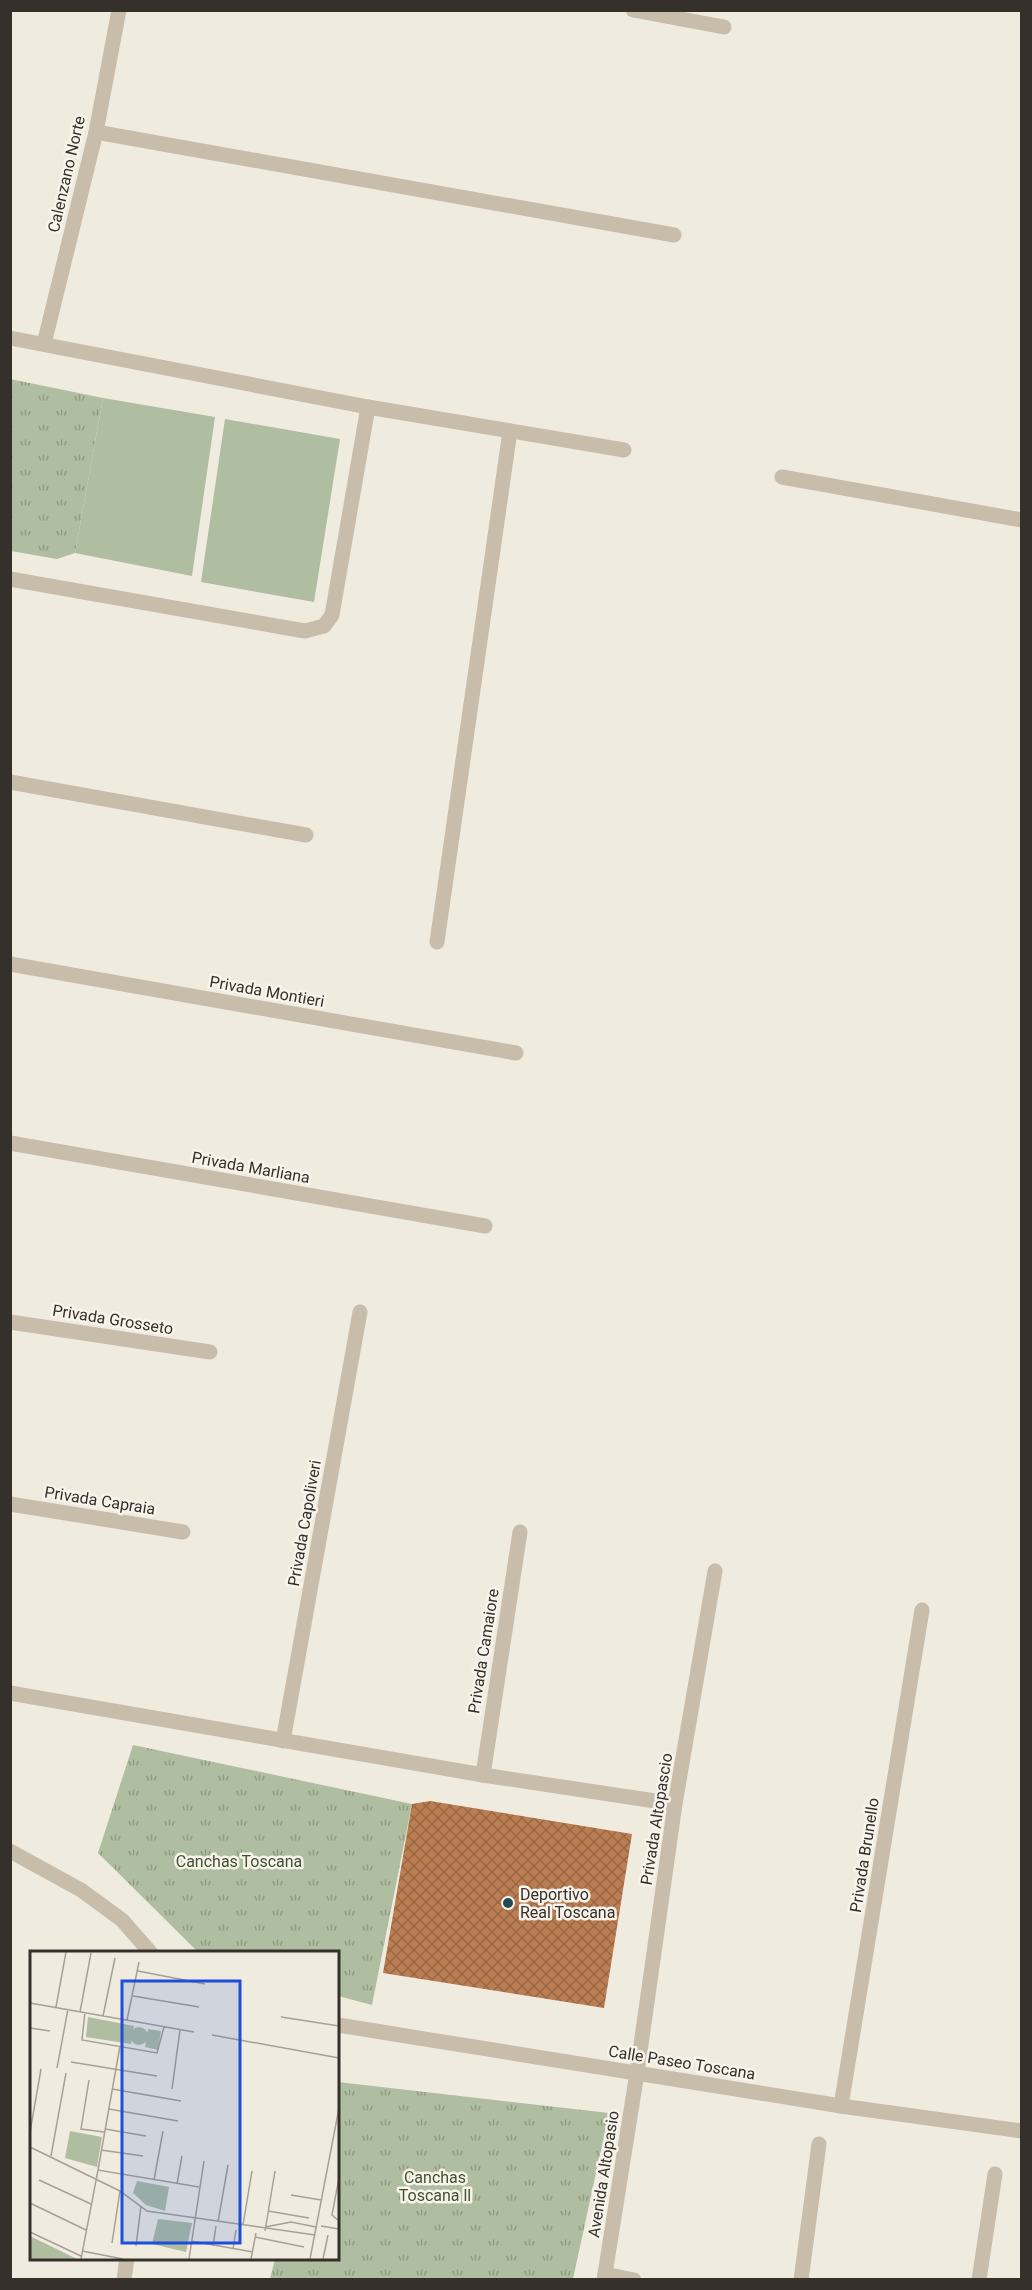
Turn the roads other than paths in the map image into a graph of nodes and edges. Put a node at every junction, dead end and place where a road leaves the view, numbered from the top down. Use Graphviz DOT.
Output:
graph roads {
  1 [pos="119,10"];
  2 [pos="633,10"];
  3 [pos="724,27"];
  4 [pos="96,132"];
  5 [pos="674,235"];
  6 [pos="10,338"];
  7 [pos="44,344"];
  8 [pos="368,407"];
  9 [pos="510,431"];
  10 [pos="624,450"];
  11 [pos="782,477"];
  12 [pos="1022,520"];
  13 [pos="10,579"];
  14 [pos="10,782"];
  15 [pos="306,835"];
  16 [pos="437,942"];
  17 [pos="10,964"];
  18 [pos="516,1053"];
  19 [pos="10,1143"];
  20 [pos="485,1226"];
  21 [pos="360,1312"];
  22 [pos="10,1322"];
  23 [pos="210,1352"];
  24 [pos="10,1504"];
  25 [pos="183,1532"];
  26 [pos="520,1532"];
  27 [pos="715,1570"];
  28 [pos="922,1610"];
  29 [pos="10,1693"];
  30 [pos="283,1740"];
  31 [pos="483,1775"];
  32 [pos="675,1804"];
  33 [pos="10,1851"];
  34 [pos="148,1951"];
  35 [pos="339,2025"];
  36 [pos="637,2073"];
  37 [pos="841,2106"];
  38 [pos="1022,2131"];
  39 [pos="819,2144"];
  40 [pos="994,2174"];
  41 [pos="127,2260"];
  42 [pos="604,2277"];
  43 [pos="124,2280"];
  44 [pos="634,2280"];
  45 [pos="801,2280"];
  46 [pos="979,2280"];
  1 -- 4 [label="street, Calenzano Norte"];
  2 -- 3 [label="street"];
  4 -- 5 [label="street"];
  4 -- 7 [label="street, Calenzano Norte"];
  6 -- 7 [label="street"];
  7 -- 8 [label="street"];
  8 -- 9 [label="street"];
  8 -- 13 [label="street"];
  9 -- 10 [label="street"];
  9 -- 16 [label="street"];
  11 -- 12 [label="street"];
  14 -- 15 [label="street"];
  17 -- 18 [label="street, Privada Montieri"];
  19 -- 20 [label="street, Privada Marliana"];
  21 -- 30 [label="street, Privada Capoliveri"];
  22 -- 23 [label="street, Privada Grosseto"];
  24 -- 25 [label="street, Privada Capraia"];
  26 -- 31 [label="street, Privada Camaiore"];
  27 -- 32 [label="street, Privada Altopascio"];
  28 -- 37 [label="street, Privada Brunello"];
  29 -- 30 [label="street"];
  30 -- 31 [label="street"];
  31 -- 32 [label="street"];
  32 -- 36 [label="street, Privada Altopascio"];
  33 -- 34 [label="street"];
  35 -- 36 [label="street, Calle Paseo Toscana"];
  36 -- 37 [label="street, Calle Paseo Toscana"];
  36 -- 42 [label="street, Avenida Altopasio"];
  37 -- 38 [label="street, Calle Paseo Toscana"];
  39 -- 45 [label="street"];
  40 -- 46 [label="street"];
  41 -- 43 [label="street"];
  42 -- 44 [label="street"];
}
